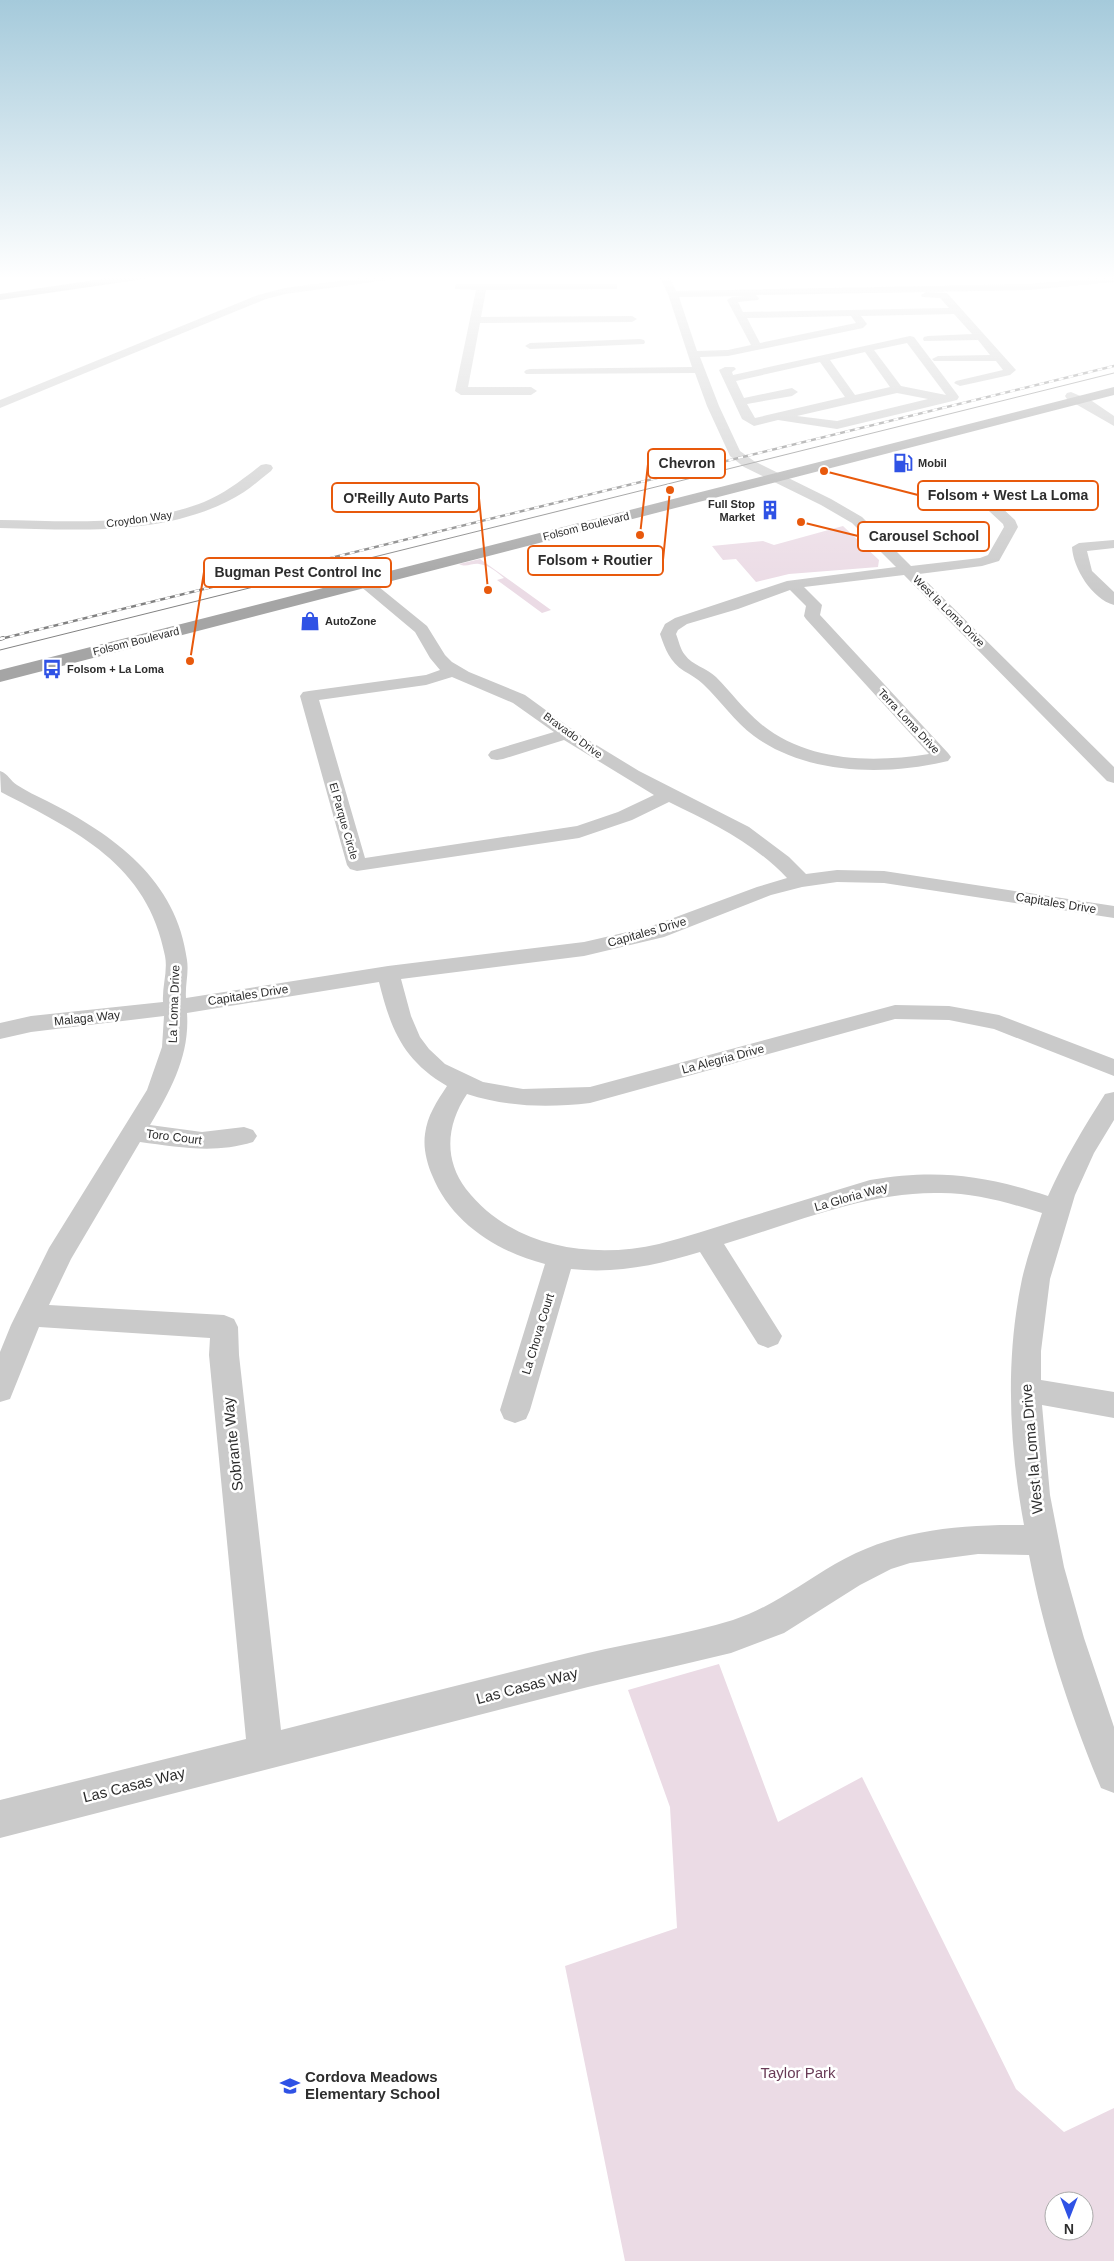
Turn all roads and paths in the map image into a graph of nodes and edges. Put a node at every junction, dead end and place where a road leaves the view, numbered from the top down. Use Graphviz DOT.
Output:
graph roads {
  1 [pos="55,382"];
  2 [pos="462,382"];
  3 [pos="531,382"];
  4 [pos="704,382"];
  5 [pos="730,382"];
  6 [pos="781,382"];
  7 [pos="786,382"];
  8 [pos="840,382"];
  9 [pos="892,382"];
  10 [pos="942,382"];
  11 [pos="967,382"];
  12 [pos="960,383"];
  13 [pos="1114,385"];
  14 [pos="897,389"];
  15 [pos="1114,391"];
  16 [pos="1076,398"];
  17 [pos="852,399"];
  18 [pos="944,399"];
  19 [pos="0,404"];
  20 [pos="729,404"];
  21 [pos="803,411"];
  22 [pos="781,417"];
  23 [pos="1114,422"];
  24 [pos="938,429"];
  25 [pos="905,445"];
  26 [pos="266,468"];
  27 [pos="769,475"];
  28 [pos="967,483"];
  29 [pos="641,503"];
  30 [pos="600,523"];
  31 [pos="0,524"];
  32 [pos="1114,544"];
  33 [pos="908,571"];
  34 [pos="361,580"];
  35 [pos="793,584"];
  36 [pos="1114,600"];
  37 [pos="0,667"];
  38 [pos="452,670"];
  39 [pos="0,676"];
  40 [pos="567,734"];
  41 [pos="497,755"];
  42 [pos="0,777"];
  43 [pos="1114,777"];
  44 [pos="668,794"];
  45 [pos="801,880"];
  46 [pos="1114,912"];
  47 [pos="388,973"];
  48 [pos="175,1006"];
  49 [pos="0,1031"];
  50 [pos="1114,1068"];
  51 [pos="463,1082"];
  52 [pos="1114,1100"];
  53 [pos="134,1132"];
  54 [pos="1104,1134"];
  55 [pos="244,1136"];
  56 [pos="1056,1208"];
  57 [pos="707,1240"];
  58 [pos="561,1258"];
  59 [pos="30,1314"];
  60 [pos="768,1336"];
  61 [pos="0,1390"];
  62 [pos="1026,1390"];
  63 [pos="1114,1405"];
  64 [pos="515,1410"];
  65 [pos="1042,1540"];
  66 [pos="1106,1733"];
  67 [pos="265,1753"];
  68 [pos="1114,1774"];
  69 [pos="0,1819"];
  1 -- 19 [label="street"];
  2 -- 3 [label="street"];
  4 -- 20 [label="street"];
  5 -- 20 [label="street"];
  6 -- 20 [label="street"];
  7 -- 21 [label="street"];
  8 -- 17 [label="street"];
  9 -- 14 [label="street"];
  10 -- 18 [label="street"];
  11 -- 12 [label="street"];
  13 -- 16 [label="main road, Folsom Boulevard"];
  14 -- 17 [label="street"];
  14 -- 18 [label="street"];
  15 -- 16 [label="main road, Folsom Boulevard"];
  16 -- 23 [label="street"];
  16 -- 24 [label="main road, Folsom Boulevard"];
  16 -- 25 [label="main road, Folsom Boulevard"];
  17 -- 21 [label="street"];
  18 -- 22 [label="street"];
  20 -- 22 [label="street"];
  20 -- 27 [label="street, West la Loma Drive"];
  21 -- 22 [label="street"];
  24 -- 25 [label="main road"];
  24 -- 27 [label="main road, Folsom Boulevard"];
  25 -- 27 [label="main road, Folsom Boulevard"];
  26 -- 31 [label="street, Croydon Way"];
  27 -- 29 [label="main road, Folsom Boulevard"];
  27 -- 30 [label="main road, Folsom Boulevard"];
  27 -- 33 [label="street, West la Loma Drive"];
  28 -- 33 [label="street, Terra Loma Drive"];
  29 -- 30 [label="main road"];
  29 -- 34 [label="main road, Folsom Boulevard"];
  30 -- 34 [label="main road, Folsom Boulevard"];
  32 -- 36 [label="street"];
  33 -- 35 [label="street, Terra Loma Drive"];
  33 -- 43 [label="street, West la Loma Drive"];
  34 -- 37 [label="main road, Folsom Boulevard"];
  34 -- 38 [label="street, Bravado Drive"];
  34 -- 39 [label="main road, Folsom Boulevard"];
  35 -- 35 [label="street, Terra Loma Drive"];
  38 -- 40 [label="street, Bravado Drive"];
  38 -- 44 [label="street, El Parque Circle"];
  40 -- 41 [label="street"];
  40 -- 44 [label="street, Bravado Drive"];
  42 -- 48 [label="street, La Loma Drive"];
  44 -- 45 [label="street, Bravado Drive"];
  45 -- 46 [label="street, Capitales Drive"];
  45 -- 47 [label="street, Capitales Drive"];
  47 -- 48 [label="street, Capitales Drive"];
  47 -- 51 [label="street, La Alegria Drive"];
  48 -- 49 [label="street, Malaga Way"];
  48 -- 53 [label="street, La Loma Drive"];
  50 -- 51 [label="street, La Alegria Drive"];
  51 -- 58 [label="street, La Gloria Way"];
  52 -- 54 [label="street, West la Loma Drive"];
  53 -- 55 [label="street, Toro Court"];
  53 -- 59 [label="street, La Loma Drive"];
  54 -- 56 [label="street, West la Loma Drive"];
  56 -- 57 [label="street, La Gloria Way"];
  56 -- 62 [label="street, West la Loma Drive"];
  57 -- 58 [label="street, La Gloria Way"];
  57 -- 60 [label="street"];
  58 -- 64 [label="street, La Chova Court"];
  59 -- 61 [label="street, La Loma Drive"];
  59 -- 67 [label="street, Sobrante Way"];
  62 -- 63 [label="street"];
  62 -- 65 [label="street, West la Loma Drive"];
  65 -- 66 [label="street, West la Loma Drive"];
  65 -- 67 [label="street, Las Casas Way"];
  66 -- 68 [label="street, West la Loma Drive"];
  67 -- 69 [label="street, Las Casas Way"];
}
